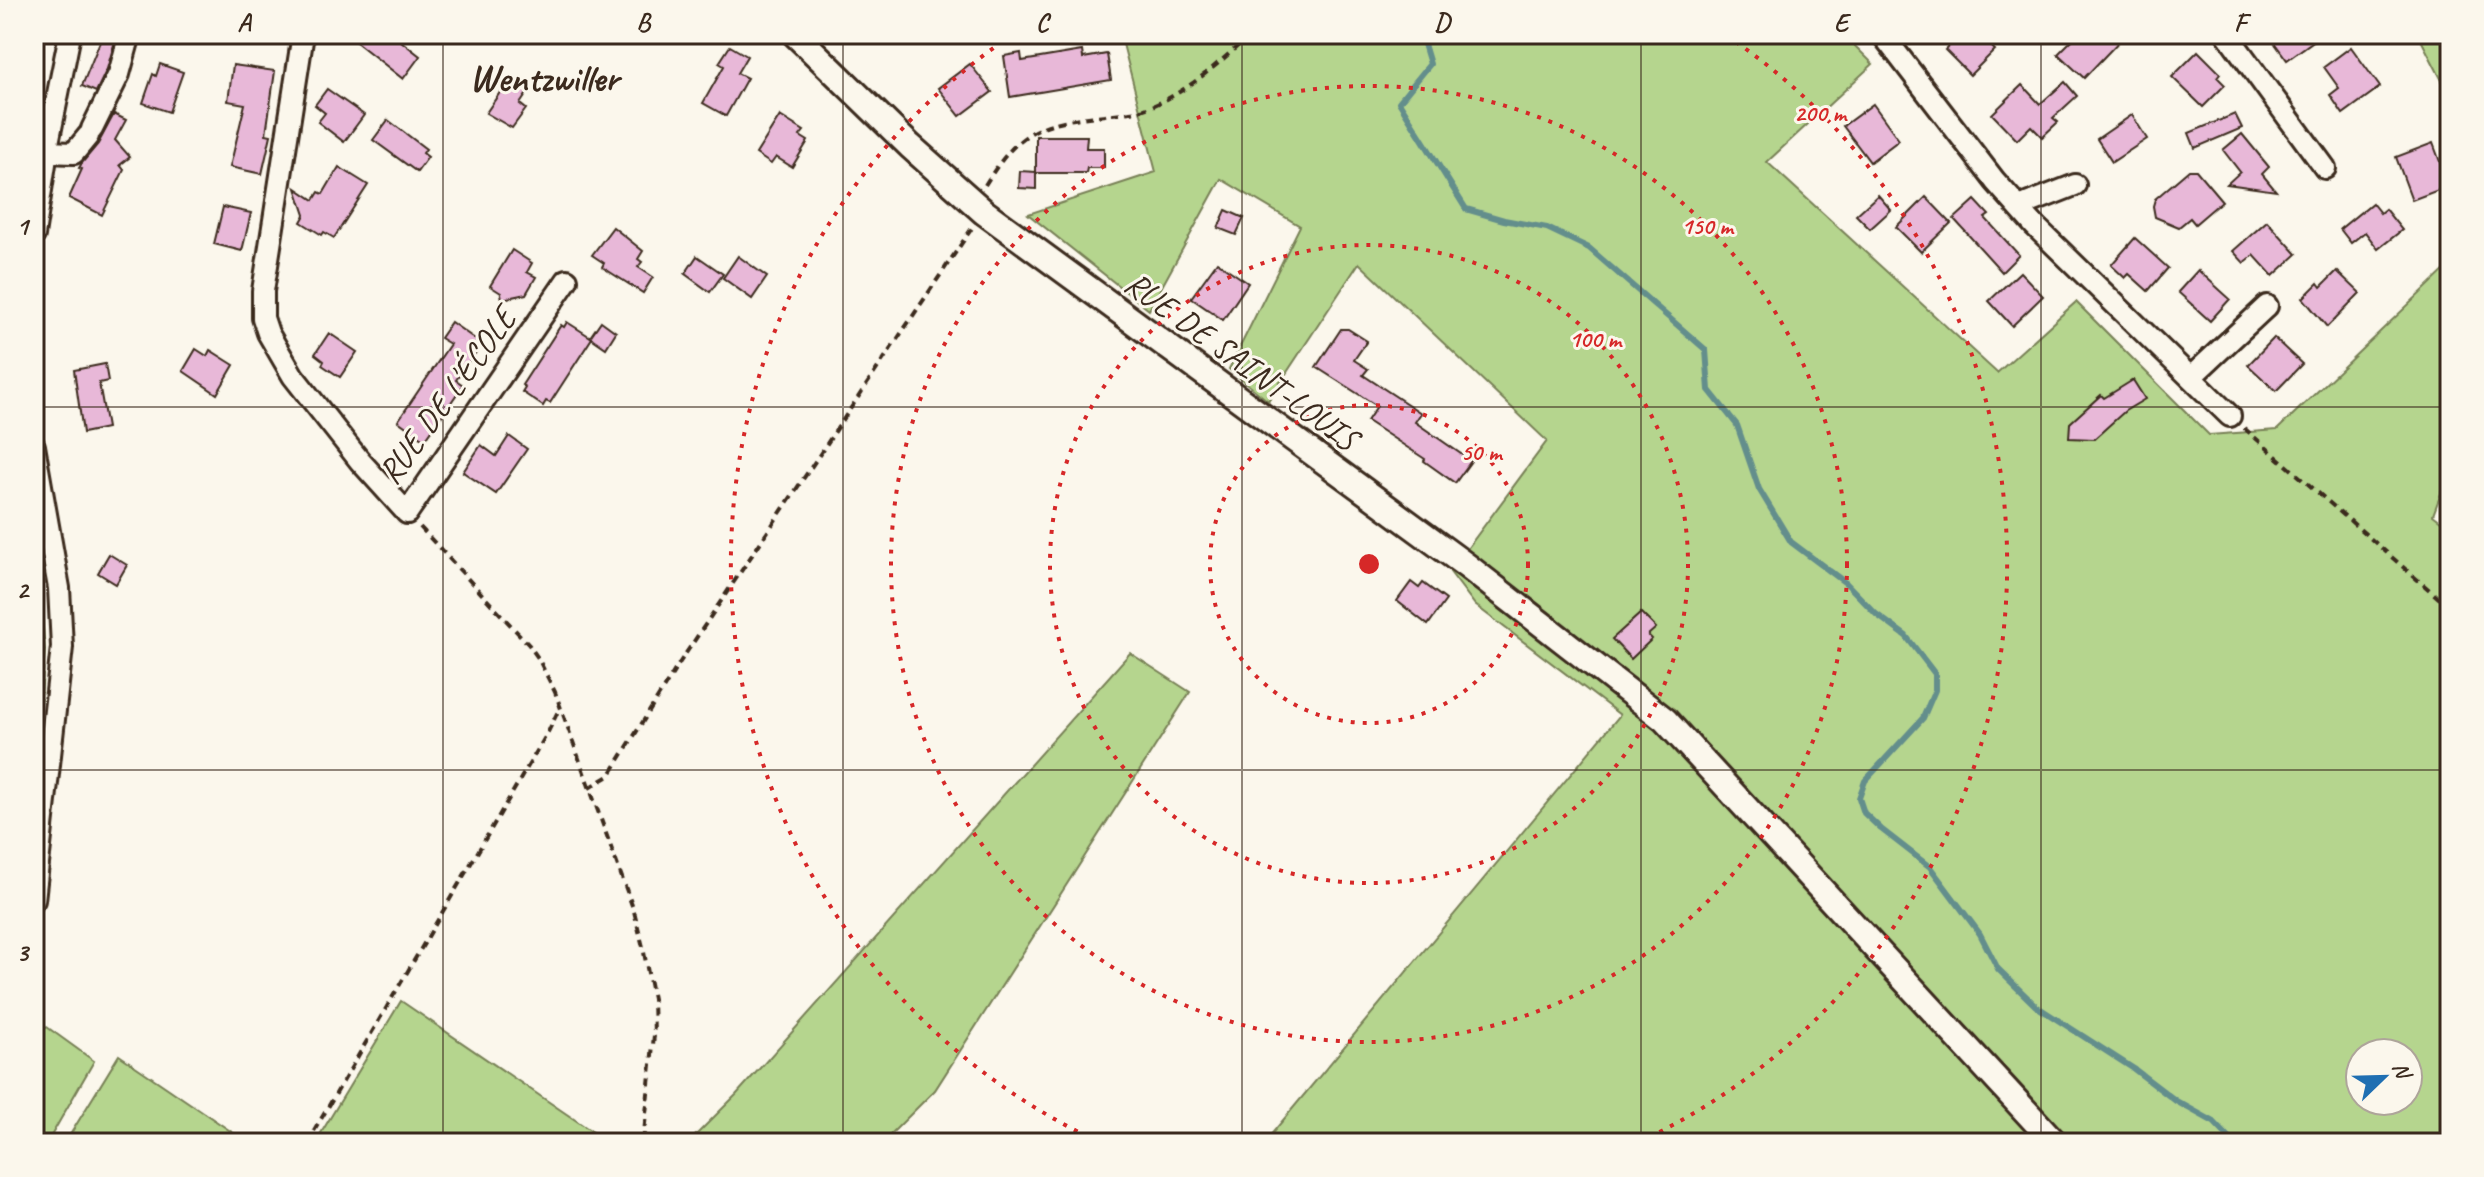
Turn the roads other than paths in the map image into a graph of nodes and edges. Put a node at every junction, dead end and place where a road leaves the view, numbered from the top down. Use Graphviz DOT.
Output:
graph roads {
  1 [pos="70,34"];
  2 [pos="130,34"];
  3 [pos="303,34"];
  4 [pos="795,34"];
  5 [pos="1882,34"];
  6 [pos="2227,34"];
  7 [pos="43,142"];
  8 [pos="2325,168"];
  9 [pos="2075,185"];
  10 [pos="2019,207"];
  11 [pos="34,235"];
  12 [pos="567,280"];
  13 [pos="2267,306"];
  14 [pos="2191,377"];
  15 [pos="2230,416"];
  16 [pos="34,446"];
  17 [pos="34,900"];
  18 [pos="2055,1143"];
  1 -- 7 [label="street"];
  2 -- 7 [label="street"];
  3 -- 12 [label="street, RUE DE L'ÉCOLE"];
  4 -- 18 [label="street, RUE DE SAINT-LOUIS"];
  5 -- 10 [label="street"];
  6 -- 8 [label="street"];
  7 -- 11 [label="street"];
  9 -- 10 [label="street"];
  10 -- 14 [label="street"];
  13 -- 14 [label="street"];
  14 -- 15 [label="street"];
  16 -- 17 [label="street"];
}
